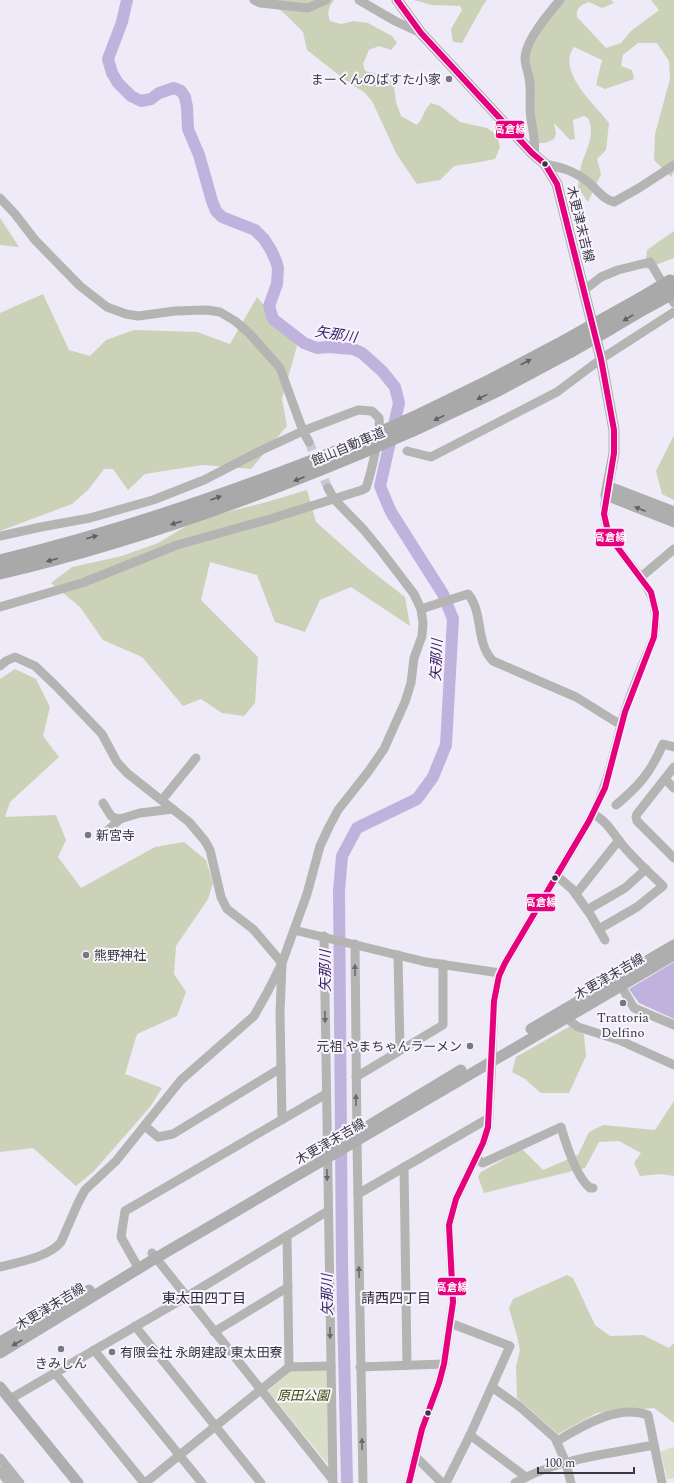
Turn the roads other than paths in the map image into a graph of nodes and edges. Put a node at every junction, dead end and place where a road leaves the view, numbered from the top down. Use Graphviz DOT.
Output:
graph roads {
  1 [pos="254,0"];
  2 [pos="326,0"];
  3 [pos="359,0"];
  4 [pos="396,0"];
  5 [pos="560,0"];
  6 [pos="421,33"];
  7 [pos="534,155"];
  8 [pos="545,164"];
  9 [pos="674,165"];
  10 [pos="0,198"];
  11 [pos="673,284"];
  12 [pos="583,291"];
  13 [pos="674,303"];
  14 [pos="674,312"];
  15 [pos="601,359"];
  16 [pos="303,431"];
  17 [pos="309,442"];
  18 [pos="360,447"];
  19 [pos="407,451"];
  20 [pos="328,488"];
  21 [pos="607,491"];
  22 [pos="334,499"];
  23 [pos="674,512"];
  24 [pos="674,522"];
  25 [pos="0,536"];
  26 [pos="674,549"];
  27 [pos="0,561"];
  28 [pos="0,573"];
  29 [pos="641,577"];
  30 [pos="0,607"];
  31 [pos="425,608"];
  32 [pos="0,666"];
  33 [pos="621,725"];
  34 [pos="674,747"];
  35 [pos="196,758"];
  36 [pos="674,767"];
  37 [pos="665,779"];
  38 [pos="674,788"];
  39 [pos="162,800"];
  40 [pos="102,803"];
  41 [pos="616,805"];
  42 [pos="173,809"];
  43 [pos="593,814"];
  44 [pos="120,819"];
  45 [pos="101,837"];
  46 [pos="619,840"];
  47 [pos="674,858"];
  48 [pos="646,869"];
  49 [pos="557,876"];
  50 [pos="576,894"];
  51 [pos="587,910"];
  52 [pos="599,929"];
  53 [pos="294,930"];
  54 [pos="326,937"];
  55 [pos="605,940"];
  56 [pos="352,943"];
  57 [pos="674,945"];
  58 [pos="398,955"];
  59 [pos="674,955"];
  60 [pos="282,963"];
  61 [pos="443,964"];
  62 [pos="500,973"];
  63 [pos="621,986"];
  64 [pos="566,1018"];
  65 [pos="674,1025"];
  66 [pos="400,1050"];
  67 [pos="492,1056"];
  68 [pos="674,1065"];
  69 [pos="281,1068"];
  70 [pos="356,1077"];
  71 [pos="326,1094"];
  72 [pos="488,1118"];
  73 [pos="282,1120"];
  74 [pos="145,1126"];
  75 [pos="357,1137"];
  76 [pos="327,1155"];
  77 [pos="476,1159"];
  78 [pos="404,1167"];
  79 [pos="593,1188"];
  80 [pos="358,1194"];
  81 [pos="328,1211"];
  82 [pos="288,1236"];
  83 [pos="154,1256"];
  84 [pos="137,1266"];
  85 [pos="0,1268"];
  86 [pos="288,1287"];
  87 [pos="186,1297"];
  88 [pos="450,1323"];
  89 [pos="135,1326"];
  90 [pos="214,1332"];
  91 [pos="0,1342"];
  92 [pos="94,1350"];
  93 [pos="0,1353"];
  94 [pos="444,1364"];
  95 [pos="407,1365"];
  96 [pos="331,1366"];
  97 [pos="289,1367"];
  98 [pos="360,1367"];
  99 [pos="55,1373"];
  100 [pos="0,1387"];
  101 [pos="492,1387"];
  102 [pos="261,1390"];
  103 [pos="10,1399"];
  104 [pos="215,1426"];
  105 [pos="470,1435"];
  106 [pos="557,1441"];
  107 [pos="654,1445"];
  108 [pos="180,1456"];
  109 [pos="416,1457"];
  110 [pos="0,1458"];
  111 [pos="566,1463"];
  112 [pos="0,1471"];
  113 [pos="526,1477"];
  114 [pos="332,1481"];
  115 [pos="10,1483"];
  116 [pos="20,1483"];
  117 [pos="78,1483"];
  118 [pos="144,1483"];
  119 [pos="202,1483"];
  120 [pos="260,1483"];
  121 [pos="363,1483"];
  122 [pos="409,1483"];
  123 [pos="442,1483"];
  124 [pos="446,1483"];
  125 [pos="515,1483"];
  126 [pos="571,1483"];
  127 [pos="662,1483"];
  1 -- 2 [label="street"];
  3 -- 6 [label="street"];
  4 -- 6 [label="main road, 木更津末吉線"];
  5 -- 7 [label="street"];
  6 -- 7 [label="main road, 木更津末吉線"];
  7 -- 8 [label="main road, 木更津末吉線"];
  8 -- 9 [label="street"];
  8 -- 12 [label="main road, 木更津末吉線"];
  10 -- 16 [label="street"];
  11 -- 18 [label="highway, 館山自動車道, bridge"];
  12 -- 13 [label="street"];
  12 -- 15 [label="main road, 木更津末吉線"];
  14 -- 15 [label="street"];
  15 -- 19 [label="street"];
  15 -- 21 [label="main road, 木更津末吉線"];
  16 -- 17 [label="street"];
  16 -- 22 [label="street"];
  16 -- 25 [label="street"];
  27 -- 18 [label="highway, 館山自動車道, one-way"];
  18 -- 28 [label="highway, 館山自動車道, one-way"];
  20 -- 22 [label="street"];
  21 -- 23 [label="main road"];
  24 -- 21 [label="main road, one-way"];
  21 -- 29 [label="street"];
  22 -- 30 [label="street"];
  22 -- 31 [label="street"];
  26 -- 29 [label="street"];
  29 -- 33 [label="street"];
  31 -- 33 [label="street"];
  31 -- 53 [label="street"];
  32 -- 39 [label="street"];
  33 -- 43 [label="street"];
  34 -- 41 [label="street"];
  35 -- 39 [label="street"];
  36 -- 37 [label="street"];
  37 -- 38 [label="street"];
  37 -- 47 [label="street"];
  39 -- 42 [label="street"];
  40 -- 44 [label="street"];
  42 -- 44 [label="street"];
  42 -- 60 [label="street"];
  43 -- 46 [label="street"];
  43 -- 49 [label="street"];
  44 -- 45 [label="street"];
  46 -- 48 [label="street"];
  46 -- 50 [label="street"];
  48 -- 51 [label="street"];
  48 -- 52 [label="street"];
  49 -- 50 [label="street"];
  49 -- 62 [label="street"];
  50 -- 51 [label="street"];
  51 -- 52 [label="street"];
  52 -- 55 [label="street"];
  53 -- 54 [label="street"];
  53 -- 60 [label="street"];
  54 -- 56 [label="street"];
  54 -- 71 [label="street, one-way"];
  56 -- 58 [label="street"];
  70 -- 56 [label="street, one-way"];
  57 -- 67 [label="main road, 木更津末吉線"];
  58 -- 61 [label="street"];
  58 -- 66 [label="street"];
  59 -- 63 [label="main road, 木更津末吉線"];
  60 -- 69 [label="street"];
  60 -- 74 [label="street"];
  61 -- 62 [label="street"];
  61 -- 66 [label="street"];
  62 -- 67 [label="street"];
  63 -- 64 [label="main road, 木更津末吉線"];
  63 -- 65 [label="street"];
  64 -- 67 [label="main road, 木更津末吉線"];
  64 -- 68 [label="street"];
  66 -- 70 [label="street"];
  67 -- 72 [label="street"];
  67 -- 75 [label="main road, 木更津末吉線"];
  69 -- 73 [label="street"];
  69 -- 74 [label="street"];
  75 -- 70 [label="street, one-way"];
  71 -- 73 [label="street"];
  71 -- 76 [label="street"];
  72 -- 77 [label="street"];
  72 -- 78 [label="street"];
  73 -- 84 [label="street"];
  74 -- 85 [label="street"];
  75 -- 76 [label="main road, 木更津末吉線"];
  75 -- 80 [label="street"];
  76 -- 81 [label="street, one-way"];
  76 -- 83 [label="main road, 木更津末吉線"];
  77 -- 79 [label="street"];
  77 -- 88 [label="street"];
  78 -- 80 [label="street"];
  78 -- 95 [label="street"];
  98 -- 80 [label="street, one-way"];
  81 -- 82 [label="street"];
  81 -- 96 [label="street, one-way"];
  82 -- 86 [label="street"];
  82 -- 87 [label="street"];
  83 -- 84 [label="main road, 木更津末吉線"];
  83 -- 87 [label="street"];
  84 -- 91 [label="main road, 木更津末吉線"];
  84 -- 93 [label="main road, 木更津末吉線, one-way"];
  86 -- 90 [label="street"];
  86 -- 97 [label="street"];
  87 -- 89 [label="street"];
  87 -- 90 [label="street"];
  88 -- 94 [label="street"];
  88 -- 101 [label="street"];
  89 -- 92 [label="street"];
  89 -- 104 [label="street"];
  90 -- 102 [label="street"];
  92 -- 99 [label="street"];
  92 -- 108 [label="street"];
  94 -- 95 [label="street"];
  94 -- 109 [label="street"];
  95 -- 98 [label="street"];
  96 -- 97 [label="street"];
  96 -- 114 [label="street"];
  97 -- 102 [label="street"];
  121 -- 98 [label="street, one-way"];
  99 -- 103 [label="street"];
  99 -- 118 [label="street"];
  100 -- 103 [label="main road"];
  101 -- 105 [label="street"];
  101 -- 106 [label="street"];
  102 -- 104 [label="street"];
  102 -- 114 [label="street"];
  103 -- 117 [label="main road"];
  104 -- 108 [label="street"];
  104 -- 120 [label="street"];
  105 -- 113 [label="street"];
  105 -- 124 [label="street"];
  106 -- 107 [label="street"];
  106 -- 111 [label="street"];
  107 -- 111 [label="street"];
  107 -- 127 [label="street"];
  108 -- 118 [label="street"];
  108 -- 119 [label="street"];
  109 -- 122 [label="street"];
  109 -- 123 [label="street"];
  110 -- 116 [label="street"];
  111 -- 113 [label="street"];
  111 -- 126 [label="street"];
  112 -- 115 [label="street"];
  113 -- 125 [label="street"];
}
